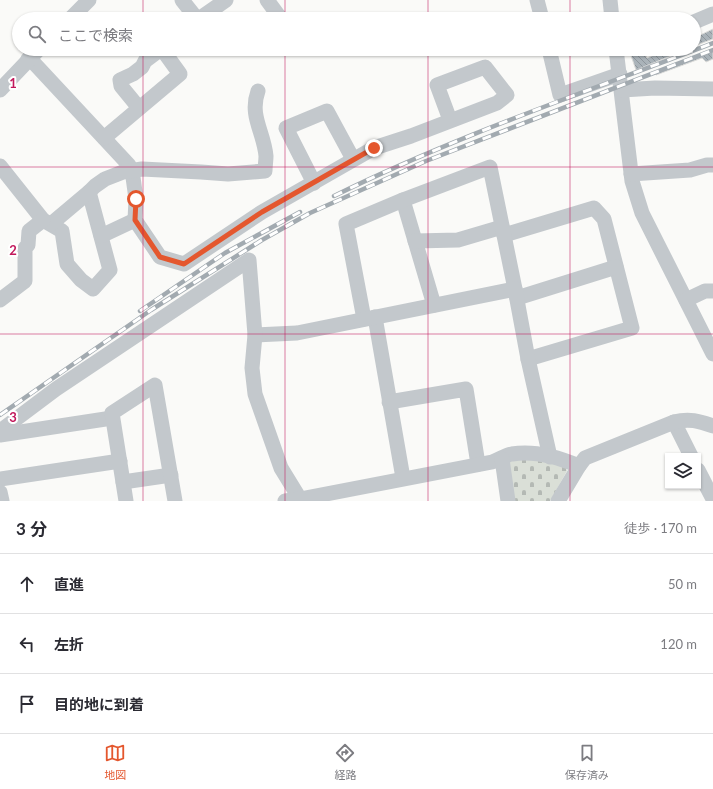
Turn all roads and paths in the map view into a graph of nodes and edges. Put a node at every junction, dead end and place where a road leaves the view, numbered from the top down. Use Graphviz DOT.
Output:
graph roads {
  1 [pos="88,0"];
  2 [pos="182,0"];
  3 [pos="226,0"];
  4 [pos="267,0"];
  5 [pos="537,0"];
  6 [pos="610,0"];
  7 [pos="77,12"];
  8 [pos="192,12"];
  9 [pos="208,12"];
  10 [pos="276,12"];
  11 [pos="540,12"];
  12 [pos="611,12"];
  13 [pos="713,14"];
  14 [pos="701,19"];
  15 [pos="31,56"];
  16 [pos="33,56"];
  17 [pos="152,56"];
  18 [pos="166,56"];
  19 [pos="551,56"];
  20 [pos="617,56"];
  21 [pos="620,74"];
  22 [pos="713,89"];
  23 [pos="0,90"];
  24 [pos="622,90"];
  25 [pos="258,91"];
  26 [pos="139,108"];
  27 [pos="450,120"];
  28 [pos="104,138"];
  29 [pos="353,159"];
  30 [pos="713,165"];
  31 [pos="0,166"];
  32 [pos="132,170"];
  33 [pos="631,174"];
  34 [pos="314,183"];
  35 [pos="89,192"];
  36 [pos="403,200"];
  37 [pos="135,220"];
  38 [pos="47,222"];
  39 [pos="503,231"];
  40 [pos="102,236"];
  41 [pos="416,241"];
  42 [pos="616,267"];
  43 [pos="713,291"];
  44 [pos="516,294"];
  45 [pos="0,300"];
  46 [pos="686,300"];
  47 [pos="434,305"];
  48 [pos="370,318"];
  49 [pos="255,335"];
  50 [pos="713,354"];
  51 [pos="528,359"];
  52 [pos="389,402"];
  53 [pos="112,418"];
  54 [pos="674,422"];
  55 [pos="713,426"];
  56 [pos="0,431"];
  57 [pos="0,435"];
  58 [pos="690,453"];
  59 [pos="550,457"];
  60 [pos="502,459"];
  61 [pos="120,461"];
  62 [pos="478,464"];
  63 [pos="579,466"];
  64 [pos="171,475"];
  65 [pos="701,476"];
  66 [pos="402,478"];
  67 [pos="0,480"];
  68 [pos="123,482"];
  69 [pos="0,492"];
  70 [pos="300,499"];
  71 [pos="713,499"];
  72 [pos="2,501"];
  73 [pos="126,501"];
  74 [pos="175,501"];
  75 [pos="285,501"];
  76 [pos="508,501"];
  77 [pos="558,501"];
  1 -- 7 [label="street"];
  2 -- 8 [label="street"];
  3 -- 9 [label="street"];
  4 -- 10 [label="street"];
  5 -- 11 [label="street"];
  6 -- 12 [label="street"];
  13 -- 14 [label="street"];
  15 -- 23 [label="street"];
  16 -- 28 [label="street"];
  17 -- 26 [label="street"];
  18 -- 26 [label="street"];
  19 -- 21 [label="street"];
  20 -- 21 [label="street"];
  21 -- 24 [label="street"];
  22 -- 24 [label="street"];
  24 -- 33 [label="street"];
  25 -- 32 [label="street"];
  26 -- 28 [label="street"];
  27 -- 29 [label="street"];
  28 -- 32 [label="street"];
  29 -- 34 [label="street"];
  29 -- 34 [label="street"];
  30 -- 33 [label="street"];
  31 -- 38 [label="street"];
  32 -- 35 [label="street"];
  32 -- 37 [label="street"];
  33 -- 46 [label="street"];
  34 -- 37 [label="street"];
  35 -- 38 [label="street"];
  35 -- 40 [label="street"];
  36 -- 39 [label="street"];
  36 -- 41 [label="street"];
  36 -- 48 [label="street"];
  37 -- 40 [label="street"];
  38 -- 40 [label="street"];
  38 -- 45 [label="street"];
  39 -- 41 [label="street"];
  39 -- 42 [label="street"];
  39 -- 44 [label="street"];
  41 -- 47 [label="street"];
  42 -- 44 [label="street"];
  42 -- 51 [label="street"];
  43 -- 46 [label="street"];
  44 -- 47 [label="street"];
  44 -- 51 [label="street"];
  46 -- 50 [label="street"];
  47 -- 48 [label="street"];
  48 -- 49 [label="street"];
  48 -- 52 [label="street"];
  49 -- 56 [label="street"];
  49 -- 70 [label="street"];
  51 -- 59 [label="street"];
  52 -- 62 [label="street"];
  52 -- 66 [label="street"];
  53 -- 57 [label="street"];
  53 -- 61 [label="street"];
  53 -- 64 [label="street"];
  54 -- 55 [label="street"];
  54 -- 58 [label="street"];
  54 -- 63 [label="street"];
  59 -- 60 [label="street"];
  59 -- 63 [label="street"];
  60 -- 62 [label="street"];
  60 -- 76 [label="street"];
  61 -- 67 [label="street"];
  61 -- 68 [label="street"];
  62 -- 66 [label="street"];
  63 -- 77 [label="street"];
  64 -- 68 [label="street"];
  64 -- 74 [label="street"];
  65 -- 71 [label="street"];
  66 -- 70 [label="street"];
  68 -- 73 [label="street"];
  69 -- 72 [label="street"];
  70 -- 75 [label="street"];
}
